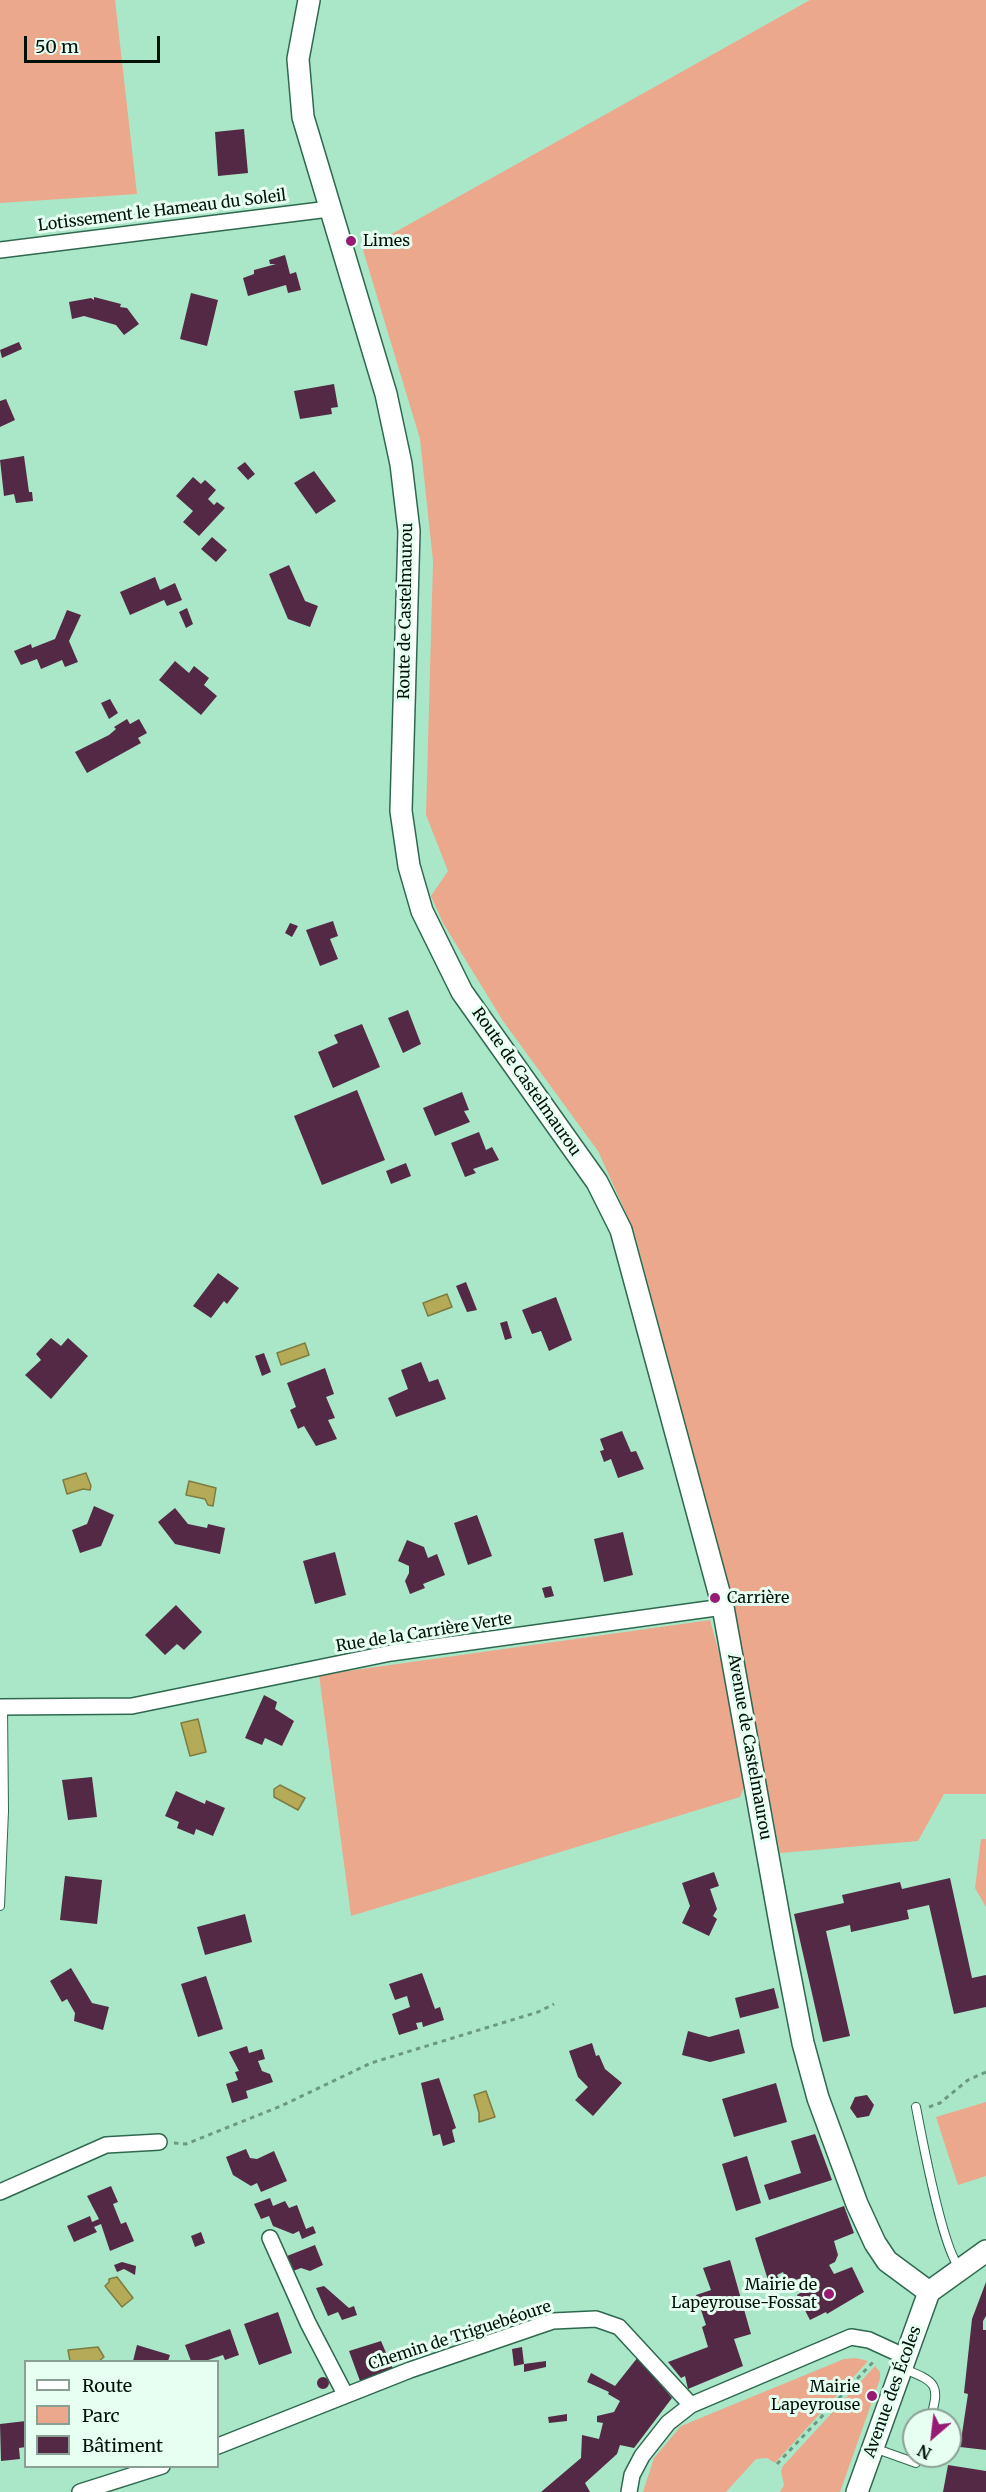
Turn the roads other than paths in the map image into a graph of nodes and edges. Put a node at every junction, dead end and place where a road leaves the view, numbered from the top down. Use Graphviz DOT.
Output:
graph roads {
  1 [pos="309,0"];
  2 [pos="329,208"];
  3 [pos="0,250"];
  4 [pos="597,1182"];
  5 [pos="723,1607"];
  6 [pos="2,1707"];
  7 [pos="0,1906"];
  8 [pos="917,2109"];
  9 [pos="159,2142"];
  10 [pos="0,2192"];
  11 [pos="270,2238"];
  12 [pos="986,2251"];
  13 [pos="961,2270"];
  14 [pos="929,2292"];
  15 [pos="904,2362"];
  16 [pos="345,2394"];
  17 [pos="691,2404"];
  18 [pos="934,2408"];
  19 [pos="219,2446"];
  20 [pos="872,2448"];
  21 [pos="902,2458"];
  22 [pos="156,2468"];
  23 [pos="80,2492"];
  24 [pos="629,2492"];
  25 [pos="857,2492"];
  1 -- 2 [label="street, Route de Castelmaurou"];
  2 -- 3 [label="street, Lotissement le Hameau du Soleil"];
  2 -- 4 [label="street, Route de Castelmaurou"];
  4 -- 5 [label="street, Avenue de Castelmaurou"];
  5 -- 6 [label="street, Rue de la Carrière Verte"];
  5 -- 14 [label="street, Avenue de Castelmaurou"];
  6 -- 7 [label="lane"];
  8 -- 13 [label="lane"];
  9 -- 10 [label="street"];
  11 -- 16 [label="street"];
  12 -- 13 [label="street"];
  13 -- 14 [label="street"];
  14 -- 15 [label="street, Avenue des Écoles"];
  15 -- 17 [label="street"];
  15 -- 18 [label="lane"];
  15 -- 20 [label="street, Avenue des Écoles"];
  16 -- 17 [label="street, Chemin de Triguebéoure"];
  16 -- 19 [label="street, Chemin de Triguebéoure"];
  17 -- 24 [label="street"];
  20 -- 21 [label="lane"];
  20 -- 25 [label="street, Avenue des Écoles"];
  22 -- 23 [label="street"];
}
